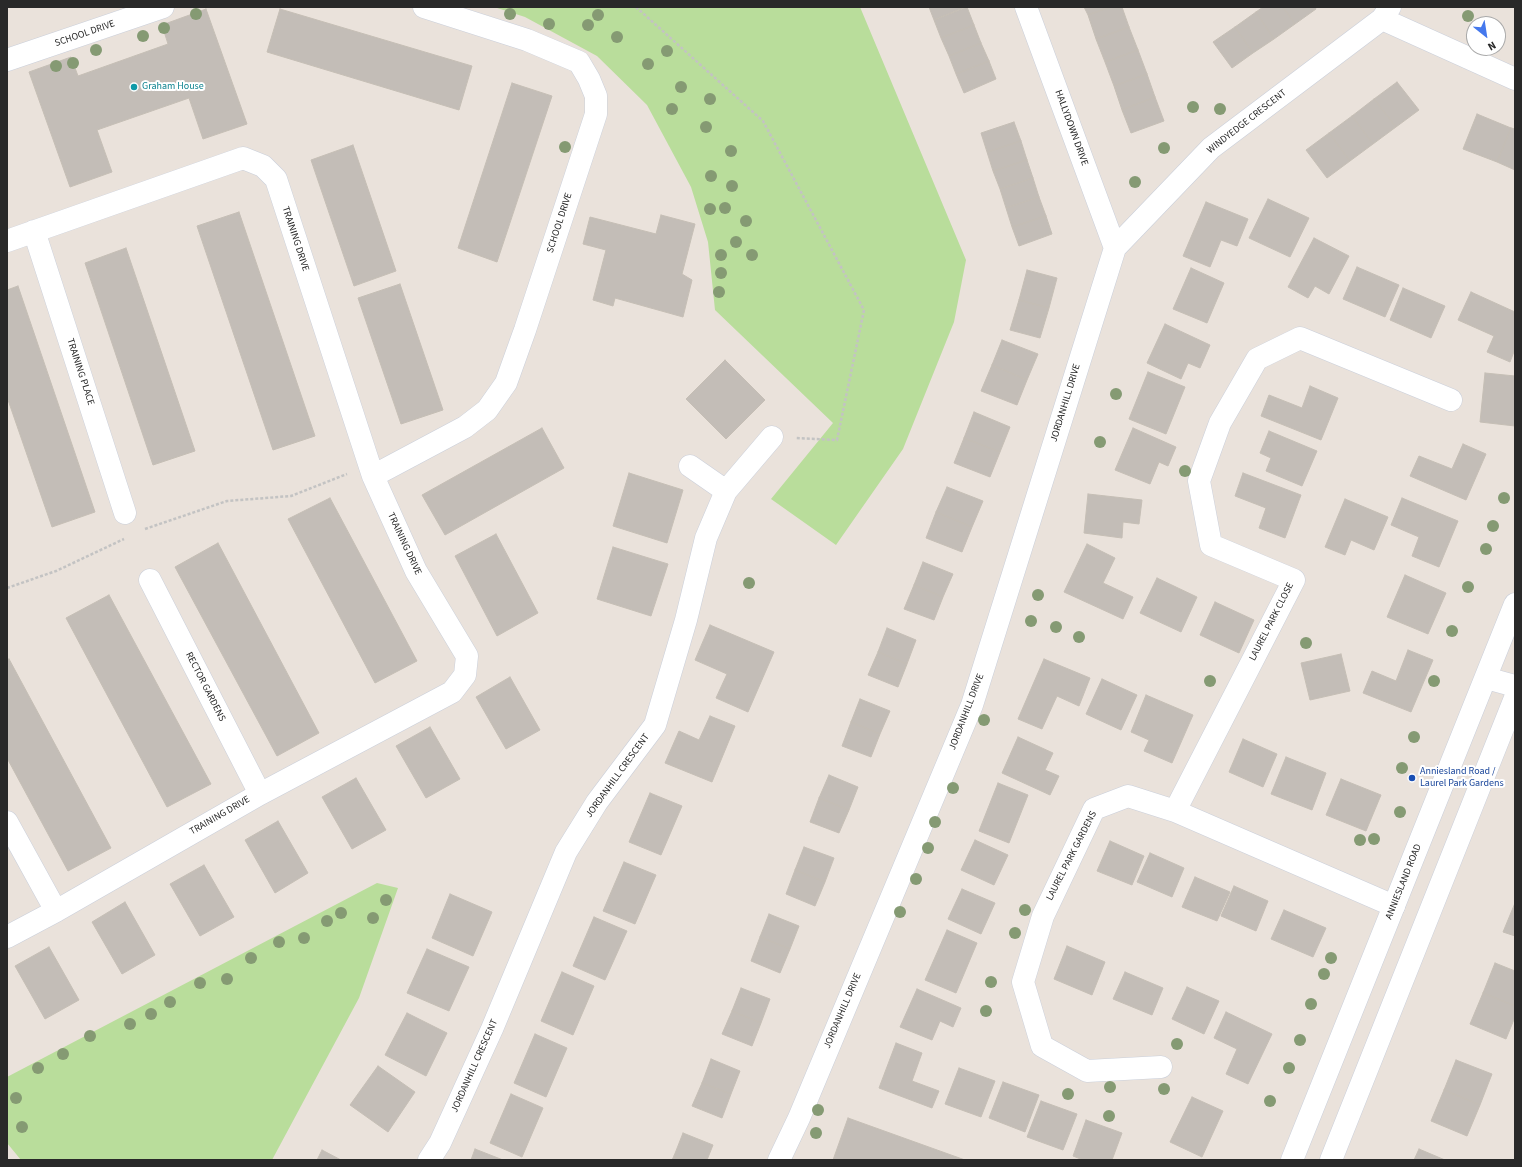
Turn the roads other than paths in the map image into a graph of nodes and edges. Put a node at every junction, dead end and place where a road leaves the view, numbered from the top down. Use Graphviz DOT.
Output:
graph roads {
  1 [pos="163,7"];
  2 [pos="424,7"];
  3 [pos="1026,7"];
  4 [pos="1386,13"];
  5 [pos="7,60"];
  6 [pos="1515,79"];
  7 [pos="34,231"];
  8 [pos="7,241"];
  9 [pos="1115,248"];
  10 [pos="1451,400"];
  11 [pos="772,437"];
  12 [pos="690,466"];
  13 [pos="371,471"];
  14 [pos="726,490"];
  15 [pos="125,513"];
  16 [pos="150,580"];
  17 [pos="1515,604"];
  18 [pos="1486,678"];
  19 [pos="1515,686"];
  20 [pos="1515,698"];
  21 [pos="260,794"];
  22 [pos="1175,811"];
  23 [pos="7,822"];
  24 [pos="1394,906"];
  25 [pos="56,911"];
  26 [pos="7,937"];
  27 [pos="1161,1066"];
  28 [pos="429,1160"];
  29 [pos="779,1160"];
  30 [pos="1292,1160"];
  31 [pos="1331,1160"];
  1 -- 5 [label="street, SCHOOL DRIVE"];
  2 -- 13 [label="street, SCHOOL DRIVE"];
  3 -- 9 [label="street, HALLYDOWN DRIVE"];
  4 -- 6 [label="street"];
  4 -- 9 [label="street, WINDYEDGE CRESCENT"];
  7 -- 8 [label="street, TRAINING DRIVE"];
  7 -- 13 [label="street, TRAINING DRIVE"];
  7 -- 15 [label="street, TRAINING PLACE"];
  9 -- 29 [label="street, JORDANHILL DRIVE"];
  10 -- 22 [label="street, LAUREL PARK CLOSE"];
  11 -- 14 [label="street, JORDANHILL CRESCENT"];
  12 -- 14 [label="street"];
  13 -- 21 [label="street, TRAINING DRIVE"];
  14 -- 28 [label="street, JORDANHILL CRESCENT"];
  16 -- 21 [label="street, RECTOR GARDENS"];
  17 -- 18 [label="street, ANNIESLAND ROAD"];
  18 -- 19 [label="street"];
  18 -- 24 [label="street, ANNIESLAND ROAD"];
  20 -- 31 [label="street"];
  21 -- 25 [label="street, TRAINING DRIVE"];
  22 -- 24 [label="street, LAUREL PARK GARDENS"];
  22 -- 27 [label="street, LAUREL PARK GARDENS"];
  23 -- 25 [label="street"];
  24 -- 30 [label="street, ANNIESLAND ROAD"];
  25 -- 26 [label="street, TRAINING DRIVE"];
}
